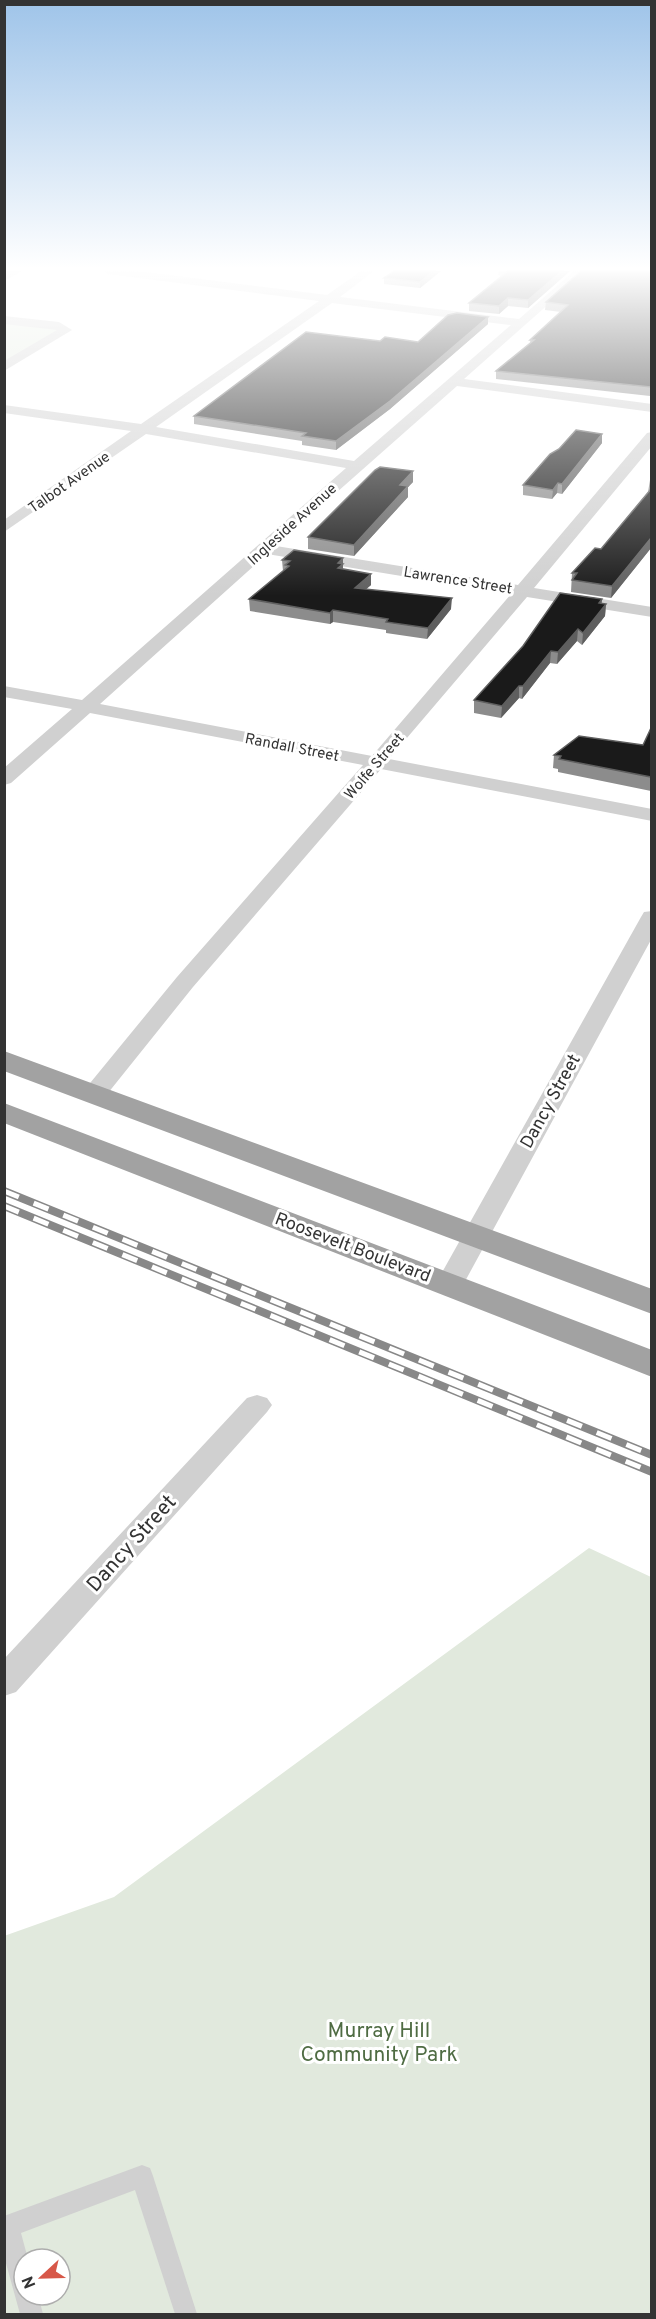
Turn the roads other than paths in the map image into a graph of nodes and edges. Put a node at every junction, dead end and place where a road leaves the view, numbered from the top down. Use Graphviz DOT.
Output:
graph roads {
  1 [pos="215,379"];
  2 [pos="459,379"];
  3 [pos="456,382"];
  4 [pos="651,408"];
  5 [pos="4,409"];
  6 [pos="144,429"];
  7 [pos="651,436"];
  8 [pos="357,466"];
  9 [pos="4,527"];
  10 [pos="263,549"];
  11 [pos="522,590"];
  12 [pos="651,612"];
  13 [pos="4,691"];
  14 [pos="88,707"];
  15 [pos="377,763"];
  16 [pos="4,778"];
  17 [pos="651,815"];
  18 [pos="651,917"];
  19 [pos="4,1052"];
  20 [pos="4,1060"];
  21 [pos="94,1093"];
  22 [pos="4,1111"];
  23 [pos="477,1235"];
  24 [pos="449,1285"];
  25 [pos="651,1302"];
  26 [pos="651,1364"];
  27 [pos="256,1405"];
  28 [pos="4,1682"];
  29 [pos="6,2227"];
  30 [pos="12,2247"];
  31 [pos="186,2314"];
  1 -- 6 [label="street, Talbot Avenue"];
  2 -- 3 [label="street, Ingleside Avenue"];
  3 -- 4 [label="street"];
  3 -- 8 [label="street, Ingleside Avenue"];
  5 -- 6 [label="street"];
  6 -- 8 [label="street"];
  6 -- 9 [label="street, Talbot Avenue"];
  7 -- 11 [label="street, Wolfe Street"];
  8 -- 10 [label="street, Ingleside Avenue"];
  10 -- 11 [label="street, Lawrence Street"];
  10 -- 14 [label="street, Ingleside Avenue"];
  11 -- 12 [label="street, Lawrence Street"];
  11 -- 15 [label="street, Wolfe Street"];
  13 -- 14 [label="street, Randall Street"];
  14 -- 15 [label="street, Randall Street"];
  14 -- 16 [label="street, Ingleside Avenue"];
  15 -- 17 [label="street, Randall Street"];
  15 -- 21 [label="street, Wolfe Street"];
  18 -- 23 [label="street, Dancy Street"];
  19 -- 21 [label="highway"];
  20 -- 21 [label="highway"];
  21 -- 23 [label="highway"];
  22 -- 24 [label="highway, Roosevelt Boulevard"];
  23 -- 24 [label="street, Dancy Street"];
  23 -- 25 [label="highway"];
  24 -- 26 [label="highway, Roosevelt Boulevard"];
  27 -- 28 [label="street, Dancy Street"];
  29 -- 30 [label="lane"];
  29 -- 31 [label="lane"];
}
